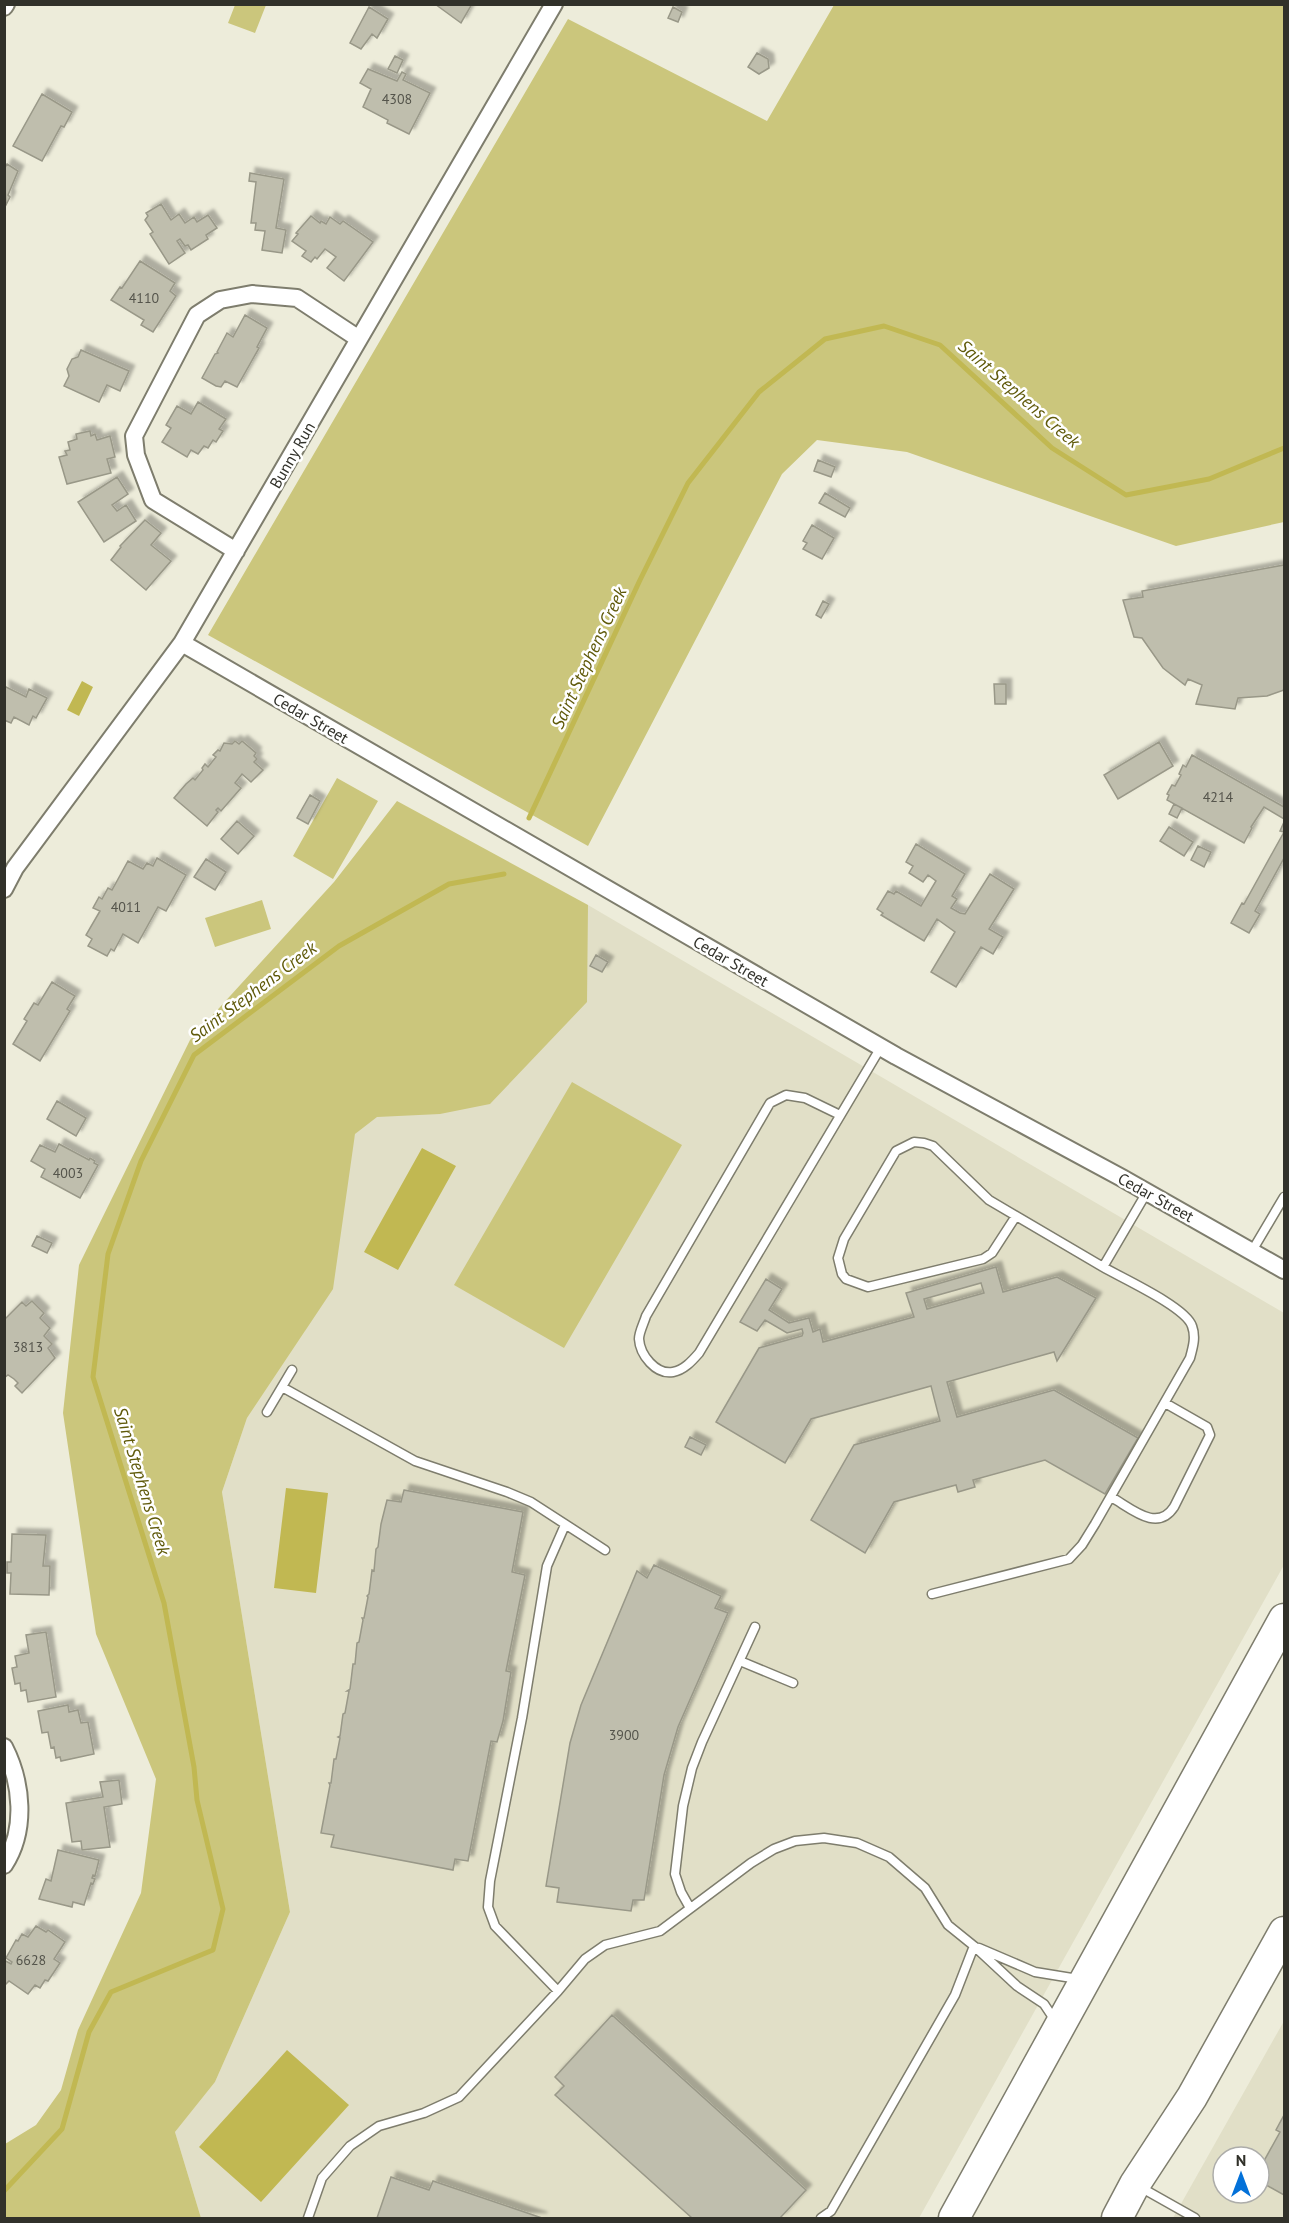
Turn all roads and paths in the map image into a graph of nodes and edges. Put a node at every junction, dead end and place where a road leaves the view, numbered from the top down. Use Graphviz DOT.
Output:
graph roads {
  1 [pos="554,4"];
  2 [pos="359,339"];
  3 [pos="236,551"];
  4 [pos="183,644"];
  5 [pos="10,865"];
  6 [pos="4,889"];
  7 [pos="881,1047"];
  8 [pos="840,1115"];
  9 [pos="1147,1192"];
  10 [pos="1284,1197"];
  11 [pos="1016,1216"];
  12 [pos="1252,1251"];
  13 [pos="1103,1267"];
  14 [pos="1284,1270"];
  15 [pos="292,1370"];
  16 [pos="282,1387"];
  17 [pos="1165,1403"];
  18 [pos="267,1412"];
  19 [pos="1111,1497"];
  20 [pos="566,1525"];
  21 [pos="604,1550"];
  22 [pos="932,1594"];
  23 [pos="1284,1619"];
  24 [pos="755,1627"];
  25 [pos="740,1661"];
  26 [pos="793,1683"];
  27 [pos="4,1747"];
  28 [pos="4,1864"];
  29 [pos="690,1908"];
  30 [pos="1284,1932"];
  31 [pos="974,1946"];
  32 [pos="1087,1977"];
  33 [pos="558,1991"];
  34 [pos="1060,2027"];
  35 [pos="1135,2184"];
  36 [pos="308,2218"];
  37 [pos="821,2218"];
  38 [pos="954,2218"];
  39 [pos="1117,2218"];
  40 [pos="1195,2218"];
  1 -- 2 [label="street, Bunny Run"];
  2 -- 3 [label="street, Bunny Run"];
  2 -- 3 [label="street"];
  3 -- 4 [label="street, Bunny Run"];
  4 -- 5 [label="street, Bunny Run"];
  4 -- 7 [label="street, Cedar Street"];
  5 -- 6 [label="street, Bunny Run"];
  7 -- 8 [label="lane"];
  7 -- 9 [label="street, Cedar Street"];
  8 -- 8 [label="lane"];
  9 -- 12 [label="street, Cedar Street"];
  9 -- 13 [label="lane"];
  10 -- 12 [label="lane"];
  11 -- 11 [label="lane"];
  11 -- 13 [label="lane"];
  12 -- 14 [label="street, Cedar Street"];
  13 -- 17 [label="lane"];
  15 -- 16 [label="lane"];
  16 -- 18 [label="lane"];
  16 -- 20 [label="lane"];
  17 -- 19 [label="lane"];
  17 -- 19 [label="lane"];
  19 -- 22 [label="lane"];
  20 -- 21 [label="lane"];
  20 -- 33 [label="lane"];
  23 -- 32 [label="highway"];
  24 -- 25 [label="lane"];
  25 -- 26 [label="lane"];
  25 -- 29 [label="lane"];
  27 -- 28 [label="street"];
  29 -- 31 [label="lane"];
  29 -- 33 [label="lane"];
  30 -- 35 [label="highway"];
  31 -- 32 [label="lane"];
  31 -- 34 [label="lane"];
  31 -- 37 [label="lane"];
  32 -- 34 [label="highway"];
  33 -- 36 [label="lane"];
  34 -- 38 [label="highway"];
  35 -- 39 [label="highway"];
  35 -- 40 [label="lane"];
}
